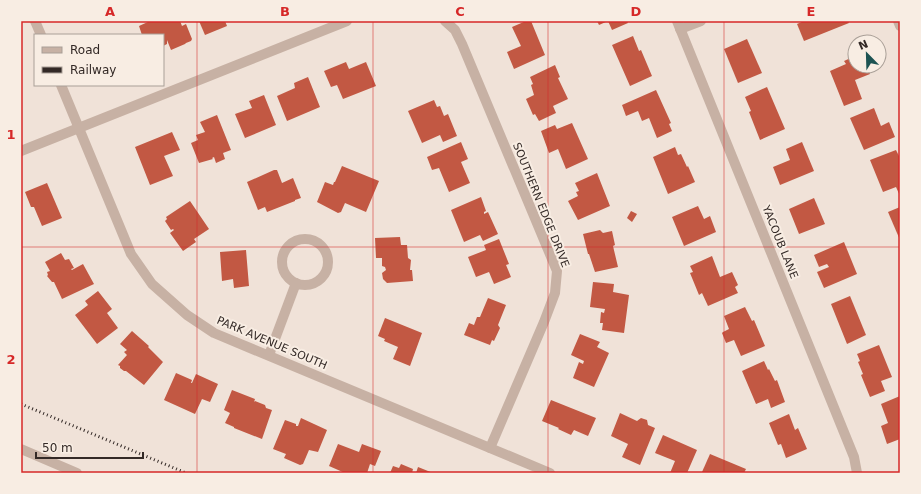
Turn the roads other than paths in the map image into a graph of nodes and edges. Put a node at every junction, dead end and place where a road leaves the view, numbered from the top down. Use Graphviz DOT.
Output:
graph roads {
  1 [pos="35,21"];
  2 [pos="347,21"];
  3 [pos="445,21"];
  4 [pos="701,21"];
  5 [pos="898,21"];
  6 [pos="678,25"];
  7 [pos="900,26"];
  8 [pos="40,34"];
  9 [pos="61,86"];
  10 [pos="79,128"];
  11 [pos="21,151"];
  12 [pos="296,283"];
  13 [pos="269,355"];
  14 [pos="490,448"];
  15 [pos="21,449"];
  16 [pos="77,473"];
  17 [pos="550,473"];
  18 [pos="857,473"];
  1 -- 8 [label="street"];
  2 -- 10 [label="street"];
  3 -- 14 [label="street, SOUTHERN EDGE DRIVE"];
  4 -- 6 [label="street"];
  5 -- 7 [label="street"];
  6 -- 18 [label="street, YACOUB LANE"];
  9 -- 10 [label="street, PARK AVENUE SOUTH"];
  10 -- 11 [label="street"];
  10 -- 13 [label="street, PARK AVENUE SOUTH"];
  12 -- 12 [label="street"];
  12 -- 13 [label="street"];
  13 -- 14 [label="street, PARK AVENUE SOUTH"];
  14 -- 17 [label="street, PARK AVENUE SOUTH"];
  15 -- 16 [label="street"];
}
